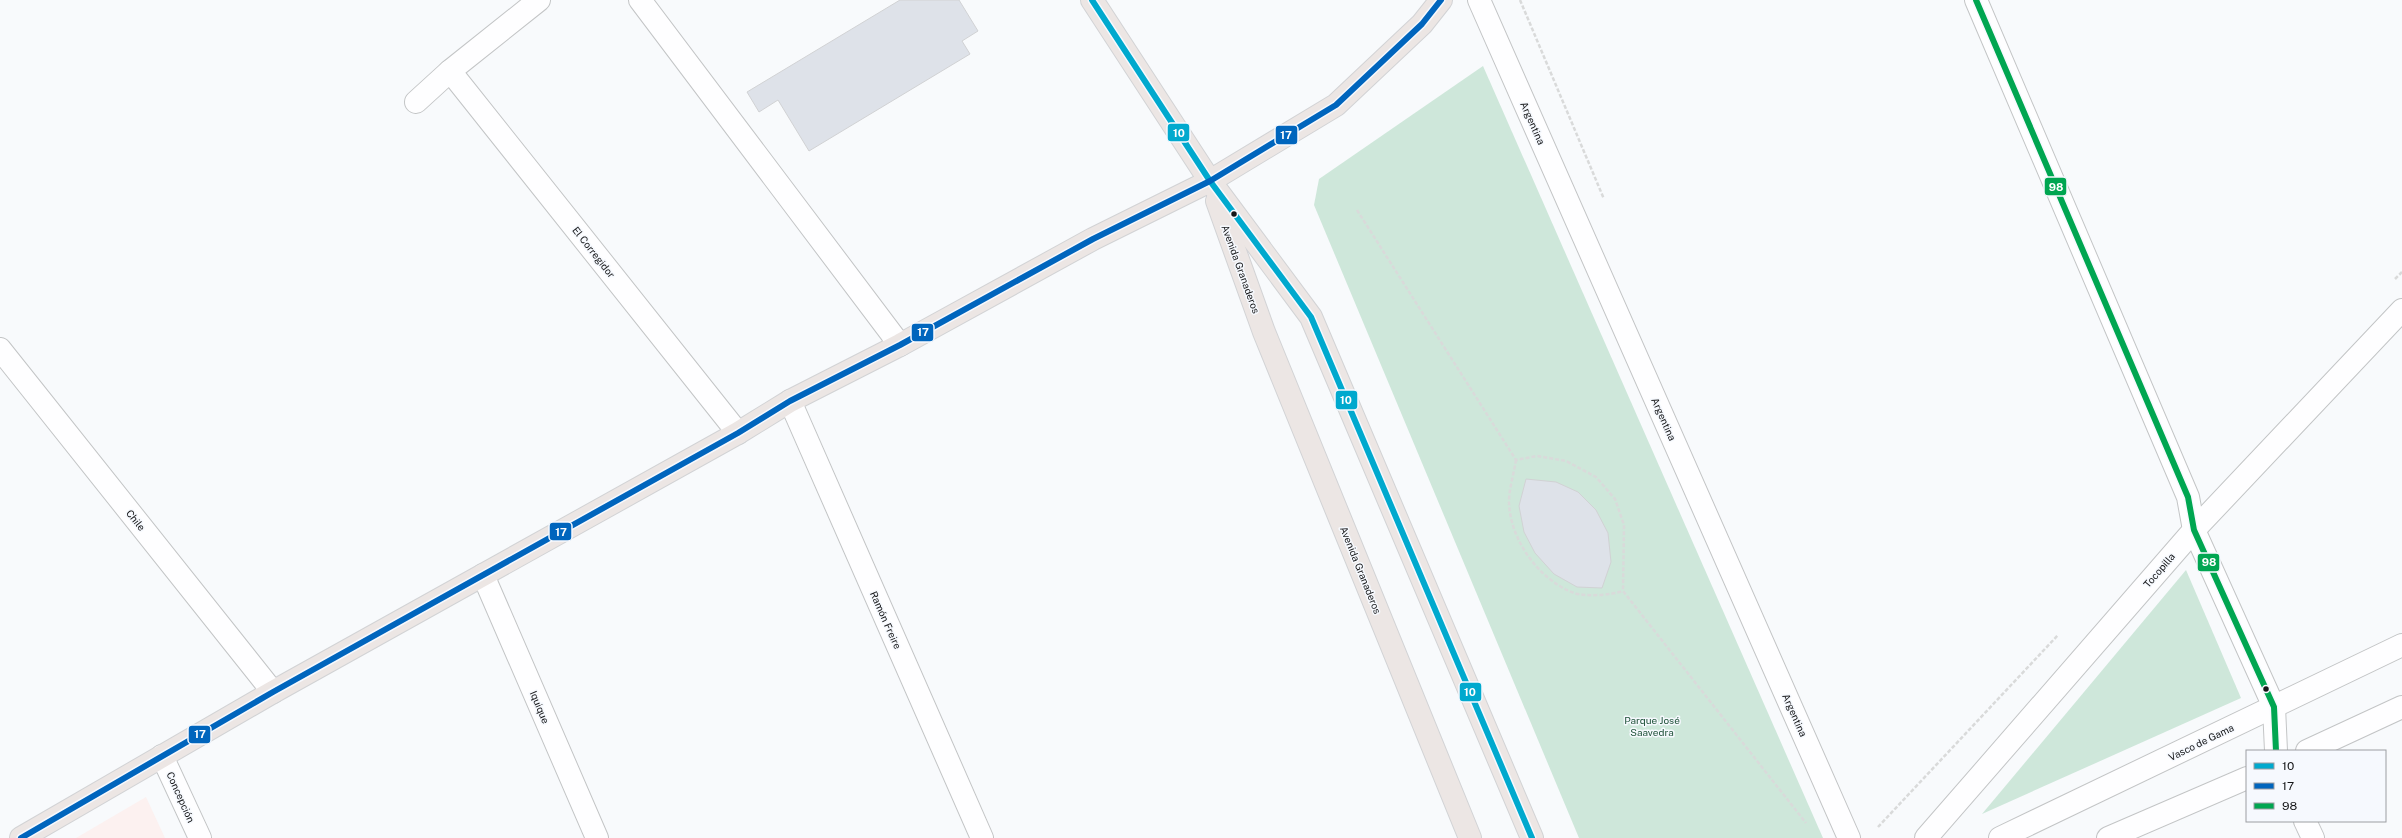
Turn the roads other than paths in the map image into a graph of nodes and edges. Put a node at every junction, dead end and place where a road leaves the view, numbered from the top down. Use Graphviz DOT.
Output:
graph roads {
  1 [pos="539,0"];
  2 [pos="640,0"];
  3 [pos="1092,0"];
  4 [pos="1441,0"];
  5 [pos="1478,0"];
  6 [pos="1976,0"];
  7 [pos="450,71"];
  8 [pos="416,102"];
  9 [pos="1210,181"];
  10 [pos="2402,310"];
  11 [pos="900,345"];
  12 [pos="0,349"];
  13 [pos="790,401"];
  14 [pos="738,433"];
  15 [pos="2194,530"];
  16 [pos="483,575"];
  17 [pos="2402,645"];
  18 [pos="273,692"];
  19 [pos="2274,707"];
  20 [pos="2402,707"];
  21 [pos="2276,750"];
  22 [pos="2309,750"];
  23 [pos="162,756"];
  24 [pos="2246,778"];
  25 [pos="2306,822"];
  26 [pos="21,838"];
  27 [pos="200,838"];
  28 [pos="597,838"];
  29 [pos="982,838"];
  30 [pos="1470,838"];
  31 [pos="1532,838"];
  32 [pos="1849,838"];
  33 [pos="1926,838"];
  34 [pos="2000,838"];
  35 [pos="2108,838"];
  36 [pos="2313,838"];
  1 -- 7 [label="street"];
  2 -- 11 [label="street"];
  3 -- 9 [label="main road"];
  4 -- 9 [label="main road"];
  5 -- 32 [label="street, Argentina"];
  6 -- 15 [label="street"];
  7 -- 8 [label="street"];
  7 -- 14 [label="street, El Corregidor"];
  9 -- 11 [label="main road"];
  9 -- 30 [label="main road, Avenida Granaderos"];
  9 -- 31 [label="main road, Avenida Granaderos"];
  10 -- 15 [label="street, Tocopilla"];
  11 -- 13 [label="main road"];
  12 -- 18 [label="street, Chile"];
  13 -- 14 [label="main road"];
  13 -- 29 [label="street, Ramón Freire"];
  14 -- 16 [label="main road"];
  15 -- 19 [label="street"];
  15 -- 33 [label="street, Tocopilla"];
  16 -- 18 [label="main road"];
  16 -- 28 [label="street, Iquique"];
  17 -- 19 [label="street, Vasco de Gama"];
  18 -- 23 [label="main road"];
  19 -- 21 [label="street"];
  19 -- 34 [label="street, Vasco de Gama"];
  20 -- 22 [label="street"];
  23 -- 26 [label="main road"];
  23 -- 27 [label="street, Concepción"];
  24 -- 35 [label="street"];
  25 -- 36 [label="street"];
}
